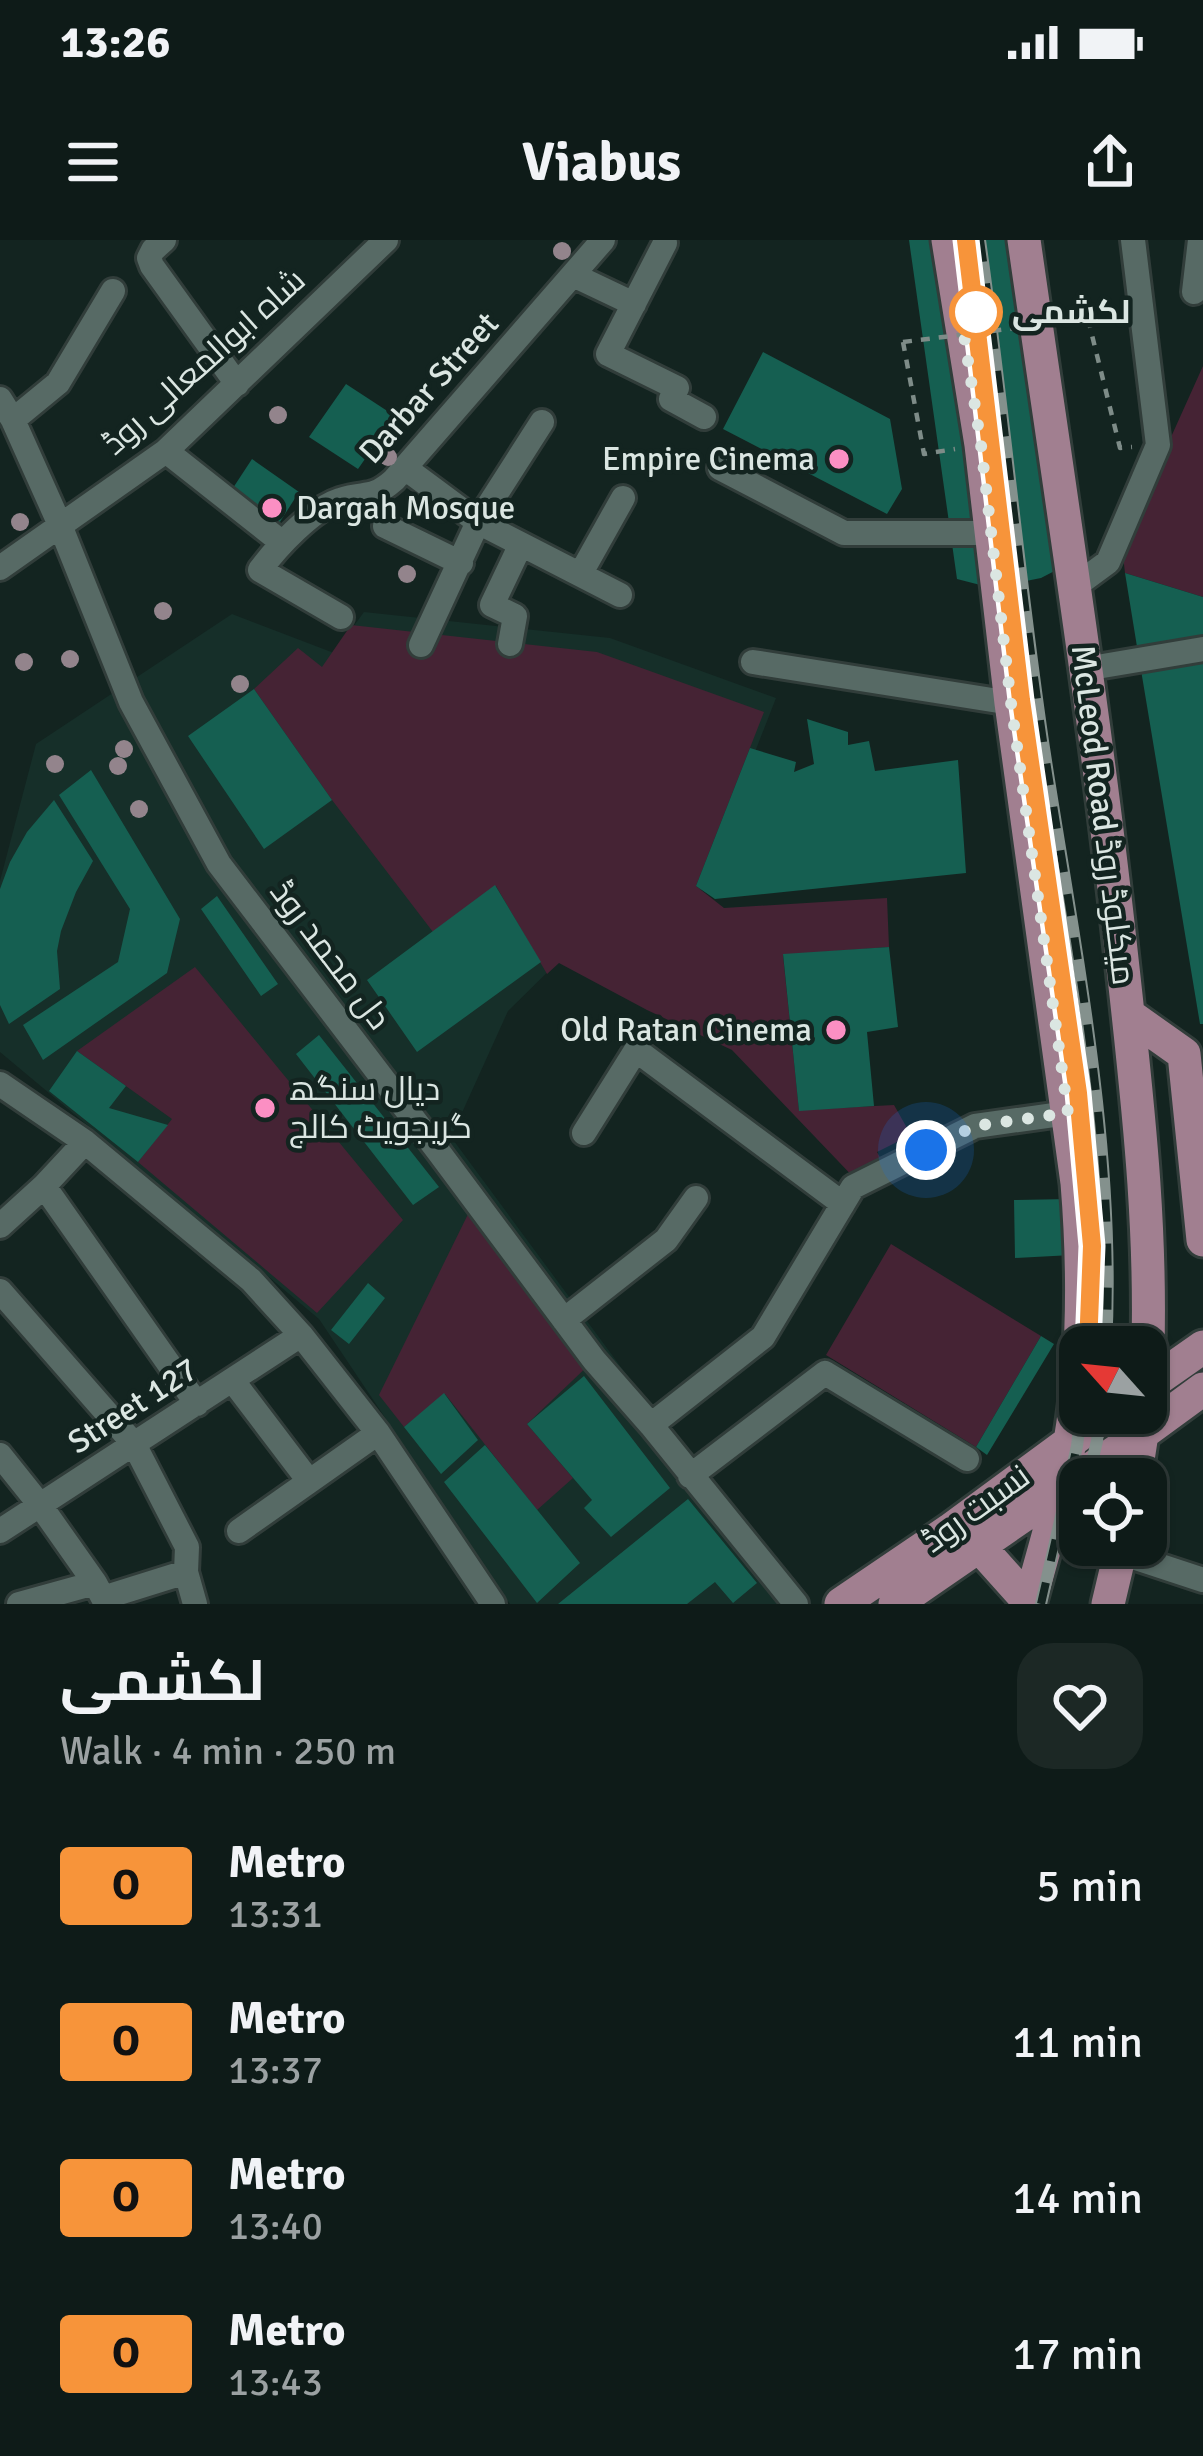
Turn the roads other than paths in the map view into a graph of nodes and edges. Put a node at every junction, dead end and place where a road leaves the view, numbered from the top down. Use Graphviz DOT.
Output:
graph roads {
  1 [pos="164,240"];
  2 [pos="386,240"];
  3 [pos="603,240"];
  4 [pos="948,240"];
  5 [pos="1024,240"];
  6 [pos="1133,240"];
  7 [pos="1200,240"];
  8 [pos="665,243"];
  9 [pos="573,275"];
  10 [pos="113,291"];
  11 [pos="1194,292"];
  12 [pos="634,304"];
  13 [pos="237,384"];
  14 [pos="6,409"];
  15 [pos="704,416"];
  16 [pos="542,422"];
  17 [pos="166,451"];
  18 [pos="405,468"];
  19 [pos="720,468"];
  20 [pos="623,498"];
  21 [pos="478,522"];
  22 [pos="60,525"];
  23 [pos="385,526"];
  24 [pos="992,533"];
  25 [pos="280,542"];
  26 [pos="521,544"];
  27 [pos="461,563"];
  28 [pos="0,568"];
  29 [pos="580,573"];
  30 [pos="1074,587"];
  31 [pos="620,595"];
  32 [pos="340,617"];
  33 [pos="510,644"];
  34 [pos="421,645"];
  35 [pos="1203,649"];
  36 [pos="753,662"];
  37 [pos="1085,669"];
  38 [pos="1011,703"];
  39 [pos="1129,1015"];
  40 [pos="0,1084"];
  41 [pos="1068,1113"];
  42 [pos="584,1133"];
  43 [pos="86,1142"];
  44 [pos="44,1186"];
  45 [pos="696,1198"];
  46 [pos="843,1204"];
  47 [pos="0,1226"];
  48 [pos="1203,1240"];
  49 [pos="0,1291"];
  50 [pos="564,1320"];
  51 [pos="1149,1326"];
  52 [pos="301,1335"];
  53 [pos="1203,1347"];
  54 [pos="1167,1374"];
  55 [pos="233,1381"];
  56 [pos="1203,1389"];
  57 [pos="197,1404"];
  58 [pos="1167,1410"];
  59 [pos="651,1425"];
  60 [pos="378,1433"];
  61 [pos="1080,1434"];
  62 [pos="1130,1434"];
  63 [pos="1070,1441"];
  64 [pos="134,1444"];
  65 [pos="0,1455"];
  66 [pos="1066,1458"];
  67 [pos="1100,1458"];
  68 [pos="967,1459"];
  69 [pos="690,1476"];
  70 [pos="309,1481"];
  71 [pos="1059,1490"];
  72 [pos="40,1505"];
  73 [pos="0,1531"];
  74 [pos="238,1531"];
  75 [pos="978,1545"];
  76 [pos="1118,1566"];
  77 [pos="1166,1566"];
  78 [pos="186,1572"];
  79 [pos="1203,1580"];
  80 [pos="95,1583"];
  81 [pos="23,1603"];
  82 [pos="195,1604"];
  83 [pos="493,1604"];
  84 [pos="796,1604"];
  85 [pos="841,1604"];
  86 [pos="895,1604"];
  87 [pos="1029,1604"];
  88 [pos="1108,1604"];
  1 -- 13 [label="street"];
  2 -- 13 [label="street, شاہ ابوالمعالی روڈ"];
  3 -- 9 [label="street, Darbar Street"];
  4 -- 24 [label="main road"];
  5 -- 30 [label="main road, McLeod Road میکلوڈ روڈ"];
  6 -- 30 [label="street"];
  7 -- 11 [label="street"];
  8 -- 12 [label="street"];
  9 -- 12 [label="street"];
  9 -- 18 [label="street, Darbar Street"];
  10 -- 14 [label="street"];
  12 -- 15 [label="street"];
  13 -- 17 [label="street, شاہ ابوالمعالی روڈ"];
  14 -- 22 [label="street, دل محمد روڈ"];
  16 -- 21 [label="street"];
  17 -- 22 [label="street, شاہ ابوالمعالی روڈ"];
  17 -- 25 [label="street"];
  18 -- 21 [label="street"];
  18 -- 25 [label="street, Darbar Street"];
  19 -- 24 [label="street"];
  20 -- 29 [label="street"];
  21 -- 26 [label="street"];
  21 -- 27 [label="street"];
  22 -- 28 [label="street, شاہ ابوالمعالی روڈ"];
  22 -- 50 [label="street, دل محمد روڈ"];
  23 -- 27 [label="street"];
  24 -- 38 [label="main road"];
  25 -- 32 [label="street"];
  26 -- 29 [label="street"];
  26 -- 33 [label="street"];
  27 -- 34 [label="street"];
  29 -- 31 [label="street"];
  30 -- 37 [label="main road, McLeod Road میکلوڈ روڈ"];
  35 -- 37 [label="street"];
  36 -- 38 [label="street"];
  37 -- 39 [label="main road, McLeod Road میکلوڈ روڈ"];
  38 -- 41 [label="main road"];
  39 -- 48 [label="main road"];
  39 -- 51 [label="main road, McLeod Road میکلوڈ روڈ"];
  40 -- 43 [label="street"];
  41 -- 46 [label="street"];
  41 -- 63 [label="main road"];
  42 -- 46 [label="street"];
  43 -- 44 [label="street"];
  43 -- 52 [label="street"];
  44 -- 47 [label="street"];
  44 -- 57 [label="street"];
  45 -- 50 [label="street"];
  46 -- 59 [label="street"];
  49 -- 64 [label="street"];
  50 -- 59 [label="street, دل محمد روڈ"];
  52 -- 55 [label="street, Street 127"];
  52 -- 60 [label="street"];
  53 -- 54 [label="main road"];
  55 -- 57 [label="street, Street 127"];
  55 -- 70 [label="street"];
  56 -- 58 [label="main road, نسبت روڈ"];
  57 -- 64 [label="street, Street 127"];
  59 -- 69 [label="street, دل محمد روڈ"];
  60 -- 70 [label="street"];
  60 -- 83 [label="street"];
  61 -- 63 [label="main road, نسبت روڈ"];
  62 -- 67 [label="main road, نسبت روڈ"];
  63 -- 66 [label="main road"];
  63 -- 85 [label="main road, نسبت روڈ"];
  64 -- 72 [label="street, Street 127"];
  64 -- 78 [label="street"];
  65 -- 72 [label="street"];
  68 -- 69 [label="street"];
  69 -- 84 [label="street, دل محمد روڈ"];
  70 -- 74 [label="street"];
  71 -- 75 [label="main road, نسبت روڈ"];
  71 -- 87 [label="main road"];
  72 -- 73 [label="street, Street 127"];
  72 -- 80 [label="street"];
  75 -- 86 [label="main road, نسبت روڈ"];
  75 -- 87 [label="main road"];
  76 -- 88 [label="main road"];
  77 -- 79 [label="street"];
  78 -- 80 [label="street"];
  78 -- 82 [label="street"];
  80 -- 81 [label="street"];
}
